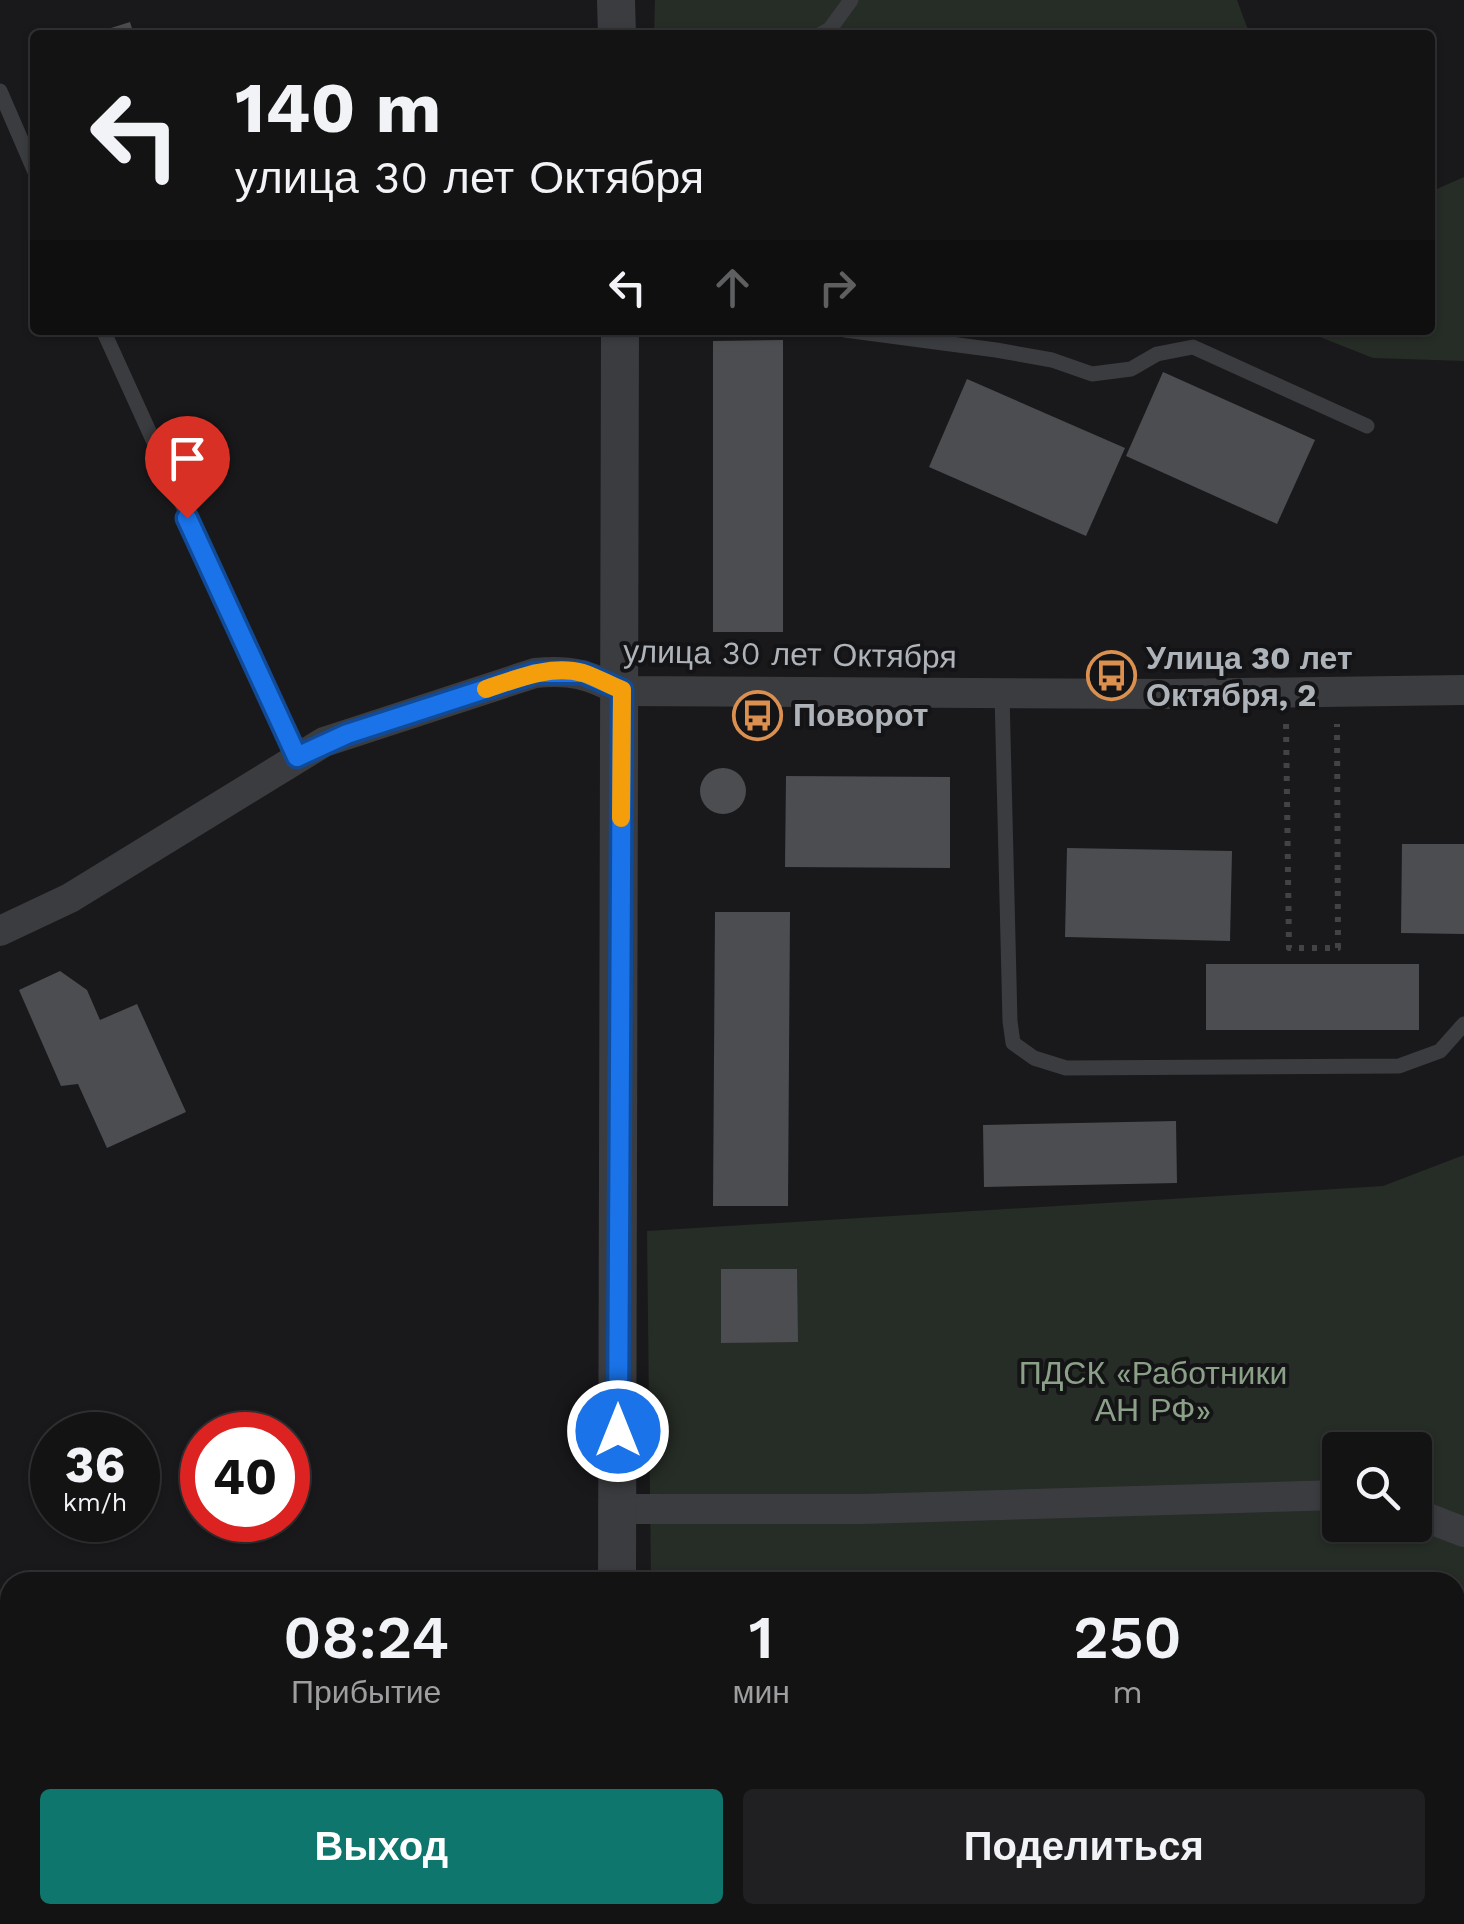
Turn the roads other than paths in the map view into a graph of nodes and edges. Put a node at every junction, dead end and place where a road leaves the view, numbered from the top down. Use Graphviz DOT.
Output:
graph roads {
  1 [pos="616,0"];
  2 [pos="851,0"];
  3 [pos="617,30"];
  4 [pos="828,30"];
  5 [pos="0,91"];
  6 [pos="30,160"];
  7 [pos="105,335"];
  8 [pos="620,335"];
  9 [pos="883,335"];
  10 [pos="1367,426"];
  11 [pos="622,690"];
  12 [pos="1464,690"];
  13 [pos="1002,694"];
  14 [pos="297,757"];
  15 [pos="0,931"];
  16 [pos="1464,1024"];
  17 [pos="1322,1496"];
  18 [pos="618,1508"];
  19 [pos="1432,1520"];
  20 [pos="1464,1532"];
  21 [pos="617,1572"];
  1 -- 3 [label="street"];
  2 -- 4 [label="lane"];
  5 -- 6 [label="lane"];
  7 -- 14 [label="lane"];
  8 -- 11 [label="street"];
  9 -- 10 [label="lane"];
  11 -- 13 [label="street, улица 30 лет Октября"];
  11 -- 14 [label="street, улица 30 лет Октября"];
  11 -- 18 [label="street"];
  12 -- 13 [label="street, улица 30 лет Октября"];
  13 -- 16 [label="lane"];
  14 -- 15 [label="street, улица 30 лет Октября"];
  17 -- 18 [label="street"];
  18 -- 21 [label="street"];
  19 -- 20 [label="street"];
}
